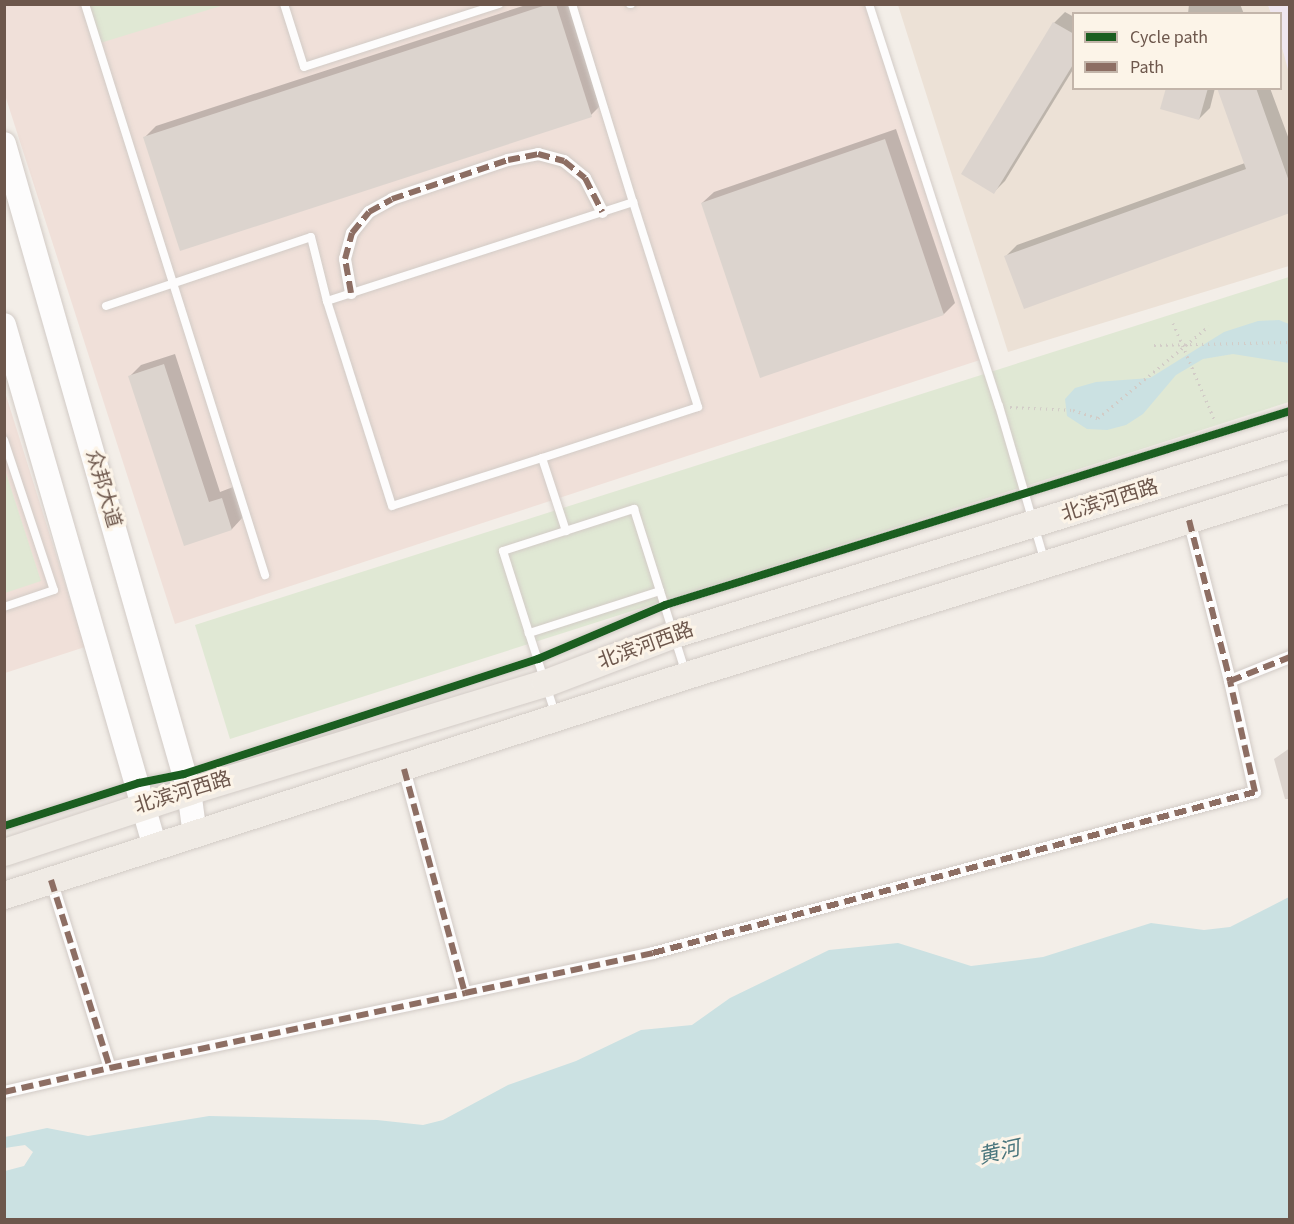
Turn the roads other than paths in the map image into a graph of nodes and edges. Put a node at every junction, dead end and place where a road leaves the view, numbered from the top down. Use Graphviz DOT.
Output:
graph roads {
  1 [pos="85,4"];
  2 [pos="284,4"];
  3 [pos="499,4"];
  4 [pos="572,4"];
  5 [pos="870,4"];
  6 [pos="4,144"];
  7 [pos="633,202"];
  8 [pos="602,212"];
  9 [pos="173,283"];
  10 [pos="351,293"];
  11 [pos="327,301"];
  12 [pos="106,306"];
  13 [pos="4,325"];
  14 [pos="1290,411"];
  15 [pos="4,440"];
  16 [pos="1290,444"];
  17 [pos="542,458"];
  18 [pos="1290,488"];
  19 [pos="1024,495"];
  20 [pos="1189,520"];
  21 [pos="1034,525"];
  22 [pos="566,531"];
  23 [pos="1046,566"];
  24 [pos="265,575"];
  25 [pos="660,591"];
  26 [pos="664,605"];
  27 [pos="4,607"];
  28 [pos="529,633"];
  29 [pos="674,634"];
  30 [pos="1290,657"];
  31 [pos="542,671"];
  32 [pos="687,675"];
  33 [pos="1230,681"];
  34 [pos="556,717"];
  35 [pos="404,769"];
  36 [pos="187,782"];
  37 [pos="142,794"];
  38 [pos="4,826"];
  39 [pos="195,835"];
  40 [pos="155,847"];
  41 [pos="4,852"];
  42 [pos="51,880"];
  43 [pos="4,895"];
  44 [pos="465,993"];
  45 [pos="110,1068"];
  46 [pos="4,1092"];
  1 -- 9 [label="lane"];
  2 -- 3 [label="lane"];
  4 -- 7 [label="lane"];
  5 -- 19 [label="lane"];
  6 -- 36 [label="main road, 众邦大道"];
  7 -- 8 [label="lane"];
  7 -- 17 [label="lane"];
  8 -- 10 [label="lane"];
  8 -- 10 [label="street"];
  9 -- 11 [label="lane"];
  9 -- 12 [label="lane"];
  9 -- 24 [label="lane"];
  10 -- 11 [label="lane"];
  11 -- 17 [label="lane"];
  13 -- 37 [label="main road"];
  14 -- 19 [label="lane"];
  15 -- 27 [label="lane"];
  16 -- 21 [label="main road, 北滨河西路"];
  17 -- 22 [label="lane"];
  18 -- 20 [label="main road, 北滨河西路"];
  19 -- 21 [label="lane"];
  19 -- 26 [label="lane"];
  20 -- 23 [label="main road, 北滨河西路"];
  20 -- 33 [label="street"];
  21 -- 23 [label="lane"];
  21 -- 29 [label="main road, 北滨河西路"];
  22 -- 25 [label="lane"];
  22 -- 28 [label="lane"];
  23 -- 32 [label="main road, 北滨河西路"];
  25 -- 26 [label="lane"];
  25 -- 28 [label="lane"];
  26 -- 29 [label="lane"];
  26 -- 31 [label="lane"];
  28 -- 31 [label="lane"];
  29 -- 31 [label="main road, 北滨河西路"];
  29 -- 32 [label="lane"];
  30 -- 33 [label="street"];
  31 -- 34 [label="lane"];
  31 -- 36 [label="main road, 北滨河西路"];
  32 -- 34 [label="main road, 北滨河西路"];
  33 -- 44 [label="street"];
  34 -- 35 [label="main road, 北滨河西路"];
  35 -- 39 [label="main road, 北滨河西路"];
  35 -- 44 [label="street"];
  36 -- 37 [label="main road, 北滨河西路"];
  36 -- 39 [label="main road, 众邦大道"];
  37 -- 38 [label="lane"];
  37 -- 40 [label="main road"];
  37 -- 41 [label="main road, 北滨河西路"];
  39 -- 40 [label="main road, 北滨河西路"];
  40 -- 42 [label="main road, 北滨河西路"];
  42 -- 43 [label="main road, 北滨河西路"];
  42 -- 45 [label="street"];
  44 -- 45 [label="street"];
  45 -- 46 [label="street"];
}
